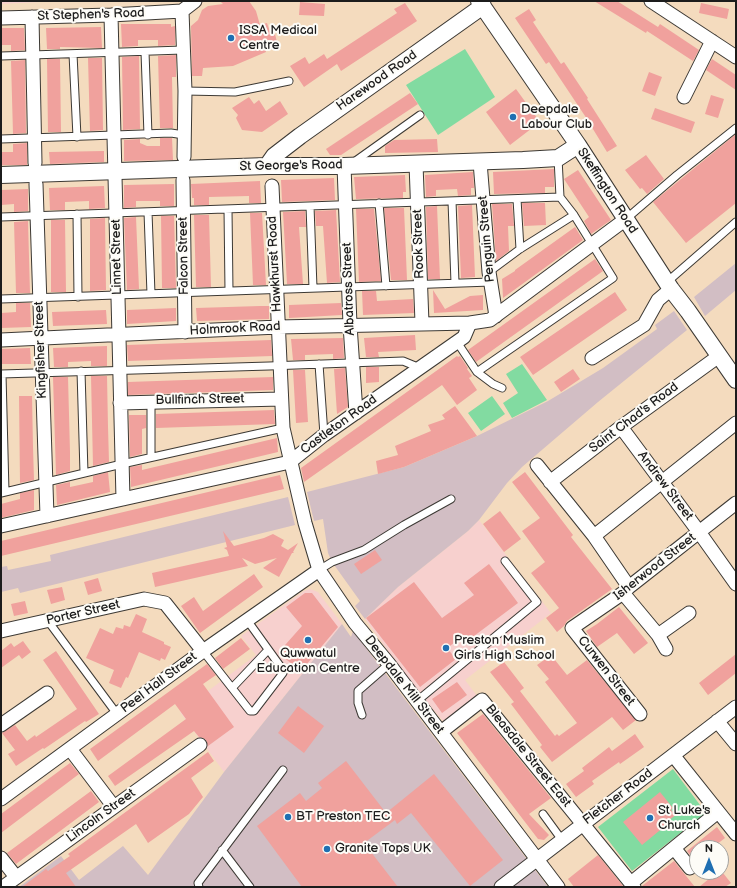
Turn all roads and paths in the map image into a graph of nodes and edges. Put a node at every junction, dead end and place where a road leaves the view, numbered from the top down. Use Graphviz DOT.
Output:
graph roads {
  1 [pos="195,1"];
  2 [pos="651,1"];
  3 [pos="484,3"];
  4 [pos="182,11"];
  5 [pos="111,15"];
  6 [pos="32,17"];
  7 [pos="1,18"];
  8 [pos="712,41"];
  9 [pos="183,50"];
  10 [pos="145,52"];
  11 [pos="112,53"];
  12 [pos="734,53"];
  13 [pos="73,54"];
  14 [pos="32,55"];
  15 [pos="1,56"];
  16 [pos="290,81"];
  17 [pos="185,91"];
  18 [pos="684,98"];
  19 [pos="420,115"];
  20 [pos="736,128"];
  21 [pos="148,135"];
  22 [pos="184,135"];
  23 [pos="114,136"];
  24 [pos="77,137"];
  25 [pos="35,139"];
  26 [pos="1,140"];
  27 [pos="578,145"];
  28 [pos="184,157"];
  29 [pos="558,158"];
  30 [pos="480,162"];
  31 [pos="35,163"];
  32 [pos="416,164"];
  33 [pos="346,165"];
  34 [pos="267,166"];
  35 [pos="114,171"];
  36 [pos="1,175"];
  37 [pos="183,180"];
  38 [pos="36,184"];
  39 [pos="272,186"];
  40 [pos="560,197"];
  41 [pos="517,199"];
  42 [pos="483,200"];
  43 [pos="452,201"];
  44 [pos="417,202"];
  45 [pos="379,204"];
  46 [pos="346,205"];
  47 [pos="310,206"];
  48 [pos="273,207"];
  49 [pos="228,209"];
  50 [pos="183,210"];
  51 [pos="148,212"];
  52 [pos="116,213"];
  53 [pos="77,214"];
  54 [pos="574,215"];
  55 [pos="37,216"];
  56 [pos="1,217"];
  57 [pos="626,219"];
  58 [pos="736,222"];
  59 [pos="592,244"];
  60 [pos="520,249"];
  61 [pos="490,277"];
  62 [pos="455,283"];
  63 [pos="420,284"];
  64 [pos="669,285"];
  65 [pos="386,286"];
  66 [pos="349,287"];
  67 [pos="313,288"];
  68 [pos="276,290"];
  69 [pos="229,291"];
  70 [pos="184,293"];
  71 [pos="151,294"];
  72 [pos="118,295"];
  73 [pos="78,297"];
  74 [pos="39,298"];
  75 [pos="1,299"];
  76 [pos="496,316"];
  77 [pos="422,323"];
  78 [pos="470,323"];
  79 [pos="350,325"];
  80 [pos="278,326"];
  81 [pos="185,332"];
  82 [pos="119,334"];
  83 [pos="40,338"];
  84 [pos="1,340"];
  85 [pos="457,342"];
  86 [pos="719,356"];
  87 [pos="592,358"];
  88 [pos="353,363"];
  89 [pos="319,364"];
  90 [pos="280,366"];
  91 [pos="420,368"];
  92 [pos="120,370"];
  93 [pos="81,371"];
  94 [pos="42,372"];
  95 [pos="477,372"];
  96 [pos="2,374"];
  97 [pos="736,380"];
  98 [pos="502,388"];
  99 [pos="281,398"];
  100 [pos="151,402"];
  101 [pos="120,403"];
  102 [pos="356,413"];
  103 [pos="736,423"];
  104 [pos="282,428"];
  105 [pos="621,428"];
  106 [pos="324,435"];
  107 [pos="151,457"];
  108 [pos="290,462"];
  109 [pos="122,464"];
  110 [pos="537,465"];
  111 [pos="84,473"];
  112 [pos="550,482"];
  113 [pos="662,482"];
  114 [pos="46,483"];
  115 [pos="3,493"];
  116 [pos="123,499"];
  117 [pos="451,499"];
  118 [pos="736,503"];
  119 [pos="47,516"];
  120 [pos="1,526"];
  121 [pos="699,532"];
  122 [pos="594,536"];
  123 [pos="505,561"];
  124 [pos="319,570"];
  125 [pos="736,584"];
  126 [pos="626,590"];
  127 [pos="689,612"];
  128 [pos="247,620"];
  129 [pos="48,621"];
  130 [pos="572,628"];
  131 [pos="1,631"];
  132 [pos="658,635"];
  133 [pos="666,649"];
  134 [pos="268,650"];
  135 [pos="203,651"];
  136 [pos="389,664"];
  137 [pos="232,688"];
  138 [pos="47,693"];
  139 [pos="417,701"];
  140 [pos="736,707"];
  141 [pos="117,714"];
  142 [pos="640,714"];
  143 [pos="362,715"];
  144 [pos="718,721"];
  145 [pos="1,725"];
  146 [pos="441,732"];
  147 [pos="736,744"];
  148 [pos="200,745"];
  149 [pos="70,749"];
  150 [pos="673,755"];
  151 [pos="283,770"];
  152 [pos="1,799"];
  153 [pos="114,807"];
  154 [pos="543,814"];
  155 [pos="713,816"];
  156 [pos="583,824"];
  157 [pos="736,834"];
  158 [pos="562,840"];
  159 [pos="674,848"];
  160 [pos="222,850"];
  161 [pos="1,858"];
  162 [pos="537,859"];
  163 [pos="689,867"];
  164 [pos="16,877"];
  165 [pos="633,885"];
  166 [pos="3,887"];
  167 [pos="199,887"];
  168 [pos="250,887"];
  169 [pos="501,887"];
  170 [pos="558,887"];
  1 -- 4 [label="street"];
  2 -- 8 [label="street"];
  3 -- 27 [label="street, Skeffington Road"];
  3 -- 34 [label="street, Harewood Road"];
  4 -- 5 [label="street, St Stephen's Road"];
  4 -- 9 [label="street"];
  5 -- 6 [label="street, St Stephen's Road"];
  5 -- 11 [label="street, Linnet Street"];
  6 -- 7 [label="street, St Stephen's Road"];
  6 -- 14 [label="street"];
  8 -- 12 [label="street"];
  8 -- 18 [label="street"];
  9 -- 10 [label="lane"];
  9 -- 17 [label="street"];
  10 -- 11 [label="lane"];
  10 -- 21 [label="lane"];
  11 -- 13 [label="lane"];
  11 -- 23 [label="street, Linnet Street"];
  13 -- 14 [label="lane"];
  13 -- 24 [label="lane"];
  14 -- 15 [label="lane"];
  14 -- 25 [label="street"];
  16 -- 17 [label="lane"];
  17 -- 22 [label="street"];
  19 -- 33 [label="lane"];
  20 -- 57 [label="lane"];
  21 -- 22 [label="lane"];
  21 -- 23 [label="lane"];
  22 -- 28 [label="street"];
  23 -- 24 [label="lane"];
  23 -- 35 [label="street, Linnet Street"];
  24 -- 25 [label="lane"];
  25 -- 26 [label="lane"];
  25 -- 31 [label="street"];
  27 -- 29 [label="street"];
  27 -- 57 [label="street, Skeffington Road"];
  29 -- 30 [label="street, St George's Road"];
  29 -- 40 [label="lane"];
  30 -- 32 [label="street, St George's Road"];
  30 -- 42 [label="street, Penguin Street"];
  32 -- 33 [label="street, St George's Road"];
  32 -- 44 [label="street, Rook Street"];
  33 -- 34 [label="street, St George's Road"];
  33 -- 46 [label="street, Albatross Street"];
  34 -- 35 [label="street, St George's Road"];
  35 -- 36 [label="street, St George's Road"];
  35 -- 52 [label="street, Linnet Street"];
  37 -- 50 [label="street, Falcon Street"];
  38 -- 55 [label="street, Kingfisher Street"];
  39 -- 48 [label="street, Hawkhurst Road"];
  40 -- 41 [label="lane"];
  40 -- 54 [label="lane"];
  41 -- 42 [label="lane"];
  41 -- 60 [label="lane"];
  42 -- 43 [label="lane"];
  42 -- 61 [label="street, Penguin Street"];
  43 -- 44 [label="lane"];
  43 -- 62 [label="lane"];
  44 -- 45 [label="lane"];
  44 -- 63 [label="street, Rook Street"];
  45 -- 46 [label="lane"];
  45 -- 65 [label="lane"];
  46 -- 47 [label="lane"];
  46 -- 66 [label="street, Albatross Street"];
  47 -- 48 [label="lane"];
  47 -- 67 [label="lane"];
  48 -- 49 [label="lane"];
  48 -- 68 [label="street, Hawkhurst Road"];
  49 -- 50 [label="lane"];
  49 -- 69 [label="lane"];
  50 -- 51 [label="lane"];
  50 -- 70 [label="street, Falcon Street"];
  51 -- 52 [label="lane"];
  51 -- 71 [label="lane"];
  52 -- 53 [label="lane"];
  52 -- 72 [label="street, Linnet Street"];
  53 -- 55 [label="lane"];
  53 -- 73 [label="lane"];
  54 -- 59 [label="lane"];
  54 -- 60 [label="lane"];
  55 -- 56 [label="lane"];
  55 -- 74 [label="street, Kingfisher Street"];
  57 -- 59 [label="street"];
  57 -- 64 [label="street, Skeffington Road"];
  58 -- 64 [label="lane"];
  59 -- 76 [label="street"];
  59 -- 95 [label="lane"];
  60 -- 61 [label="lane"];
  61 -- 62 [label="lane"];
  61 -- 76 [label="street, Penguin Street"];
  62 -- 63 [label="lane"];
  63 -- 65 [label="lane"];
  63 -- 77 [label="street, Rook Street"];
  64 -- 86 [label="street, Skeffington Road"];
  64 -- 87 [label="street"];
  65 -- 66 [label="lane"];
  66 -- 67 [label="lane"];
  66 -- 79 [label="street, Albatross Street"];
  67 -- 68 [label="lane"];
  68 -- 69 [label="lane"];
  68 -- 80 [label="street, Hawkhurst Road"];
  69 -- 70 [label="lane"];
  70 -- 71 [label="lane"];
  70 -- 81 [label="street, Falcon Street"];
  71 -- 72 [label="lane"];
  72 -- 73 [label="lane"];
  72 -- 82 [label="street, Linnet Street"];
  73 -- 74 [label="lane"];
  74 -- 75 [label="lane"];
  74 -- 83 [label="street, Kingfisher Street"];
  76 -- 78 [label="street"];
  77 -- 78 [label="street, Holmrook Road"];
  77 -- 79 [label="street, Holmrook Road"];
  78 -- 85 [label="street, Castleton Road"];
  79 -- 80 [label="street, Holmrook Road"];
  79 -- 88 [label="street, Albatross Street"];
  80 -- 81 [label="street, Holmrook Road"];
  80 -- 90 [label="street, Hawkhurst Road"];
  81 -- 82 [label="street, Holmrook Road"];
  82 -- 83 [label="street, Holmrook Road"];
  82 -- 92 [label="street, Linnet Street"];
  83 -- 84 [label="street, Holmrook Road"];
  83 -- 94 [label="street, Kingfisher Street"];
  85 -- 91 [label="street, Castleton Road"];
  85 -- 95 [label="lane"];
  86 -- 97 [label="street, Skeffington Road"];
  86 -- 105 [label="street, Saint Chad's Road"];
  88 -- 89 [label="lane"];
  88 -- 91 [label="lane"];
  88 -- 102 [label="street, Albatross Street"];
  89 -- 90 [label="lane"];
  89 -- 106 [label="lane"];
  90 -- 92 [label="lane"];
  90 -- 99 [label="street, Hawkhurst Road"];
  91 -- 102 [label="street, Castleton Road"];
  92 -- 93 [label="lane"];
  92 -- 101 [label="street, Linnet Street"];
  93 -- 94 [label="lane"];
  93 -- 111 [label="lane"];
  94 -- 96 [label="lane"];
  94 -- 114 [label="street, Kingfisher Street"];
  95 -- 98 [label="lane"];
  96 -- 115 [label="lane"];
  99 -- 100 [label="street, Bullfinch Street"];
  99 -- 104 [label="street, Hawkhurst Road"];
  100 -- 101 [label="street, Bullfinch Street"];
  100 -- 107 [label="lane"];
  101 -- 109 [label="street, Linnet Street"];
  102 -- 106 [label="street, Castleton Road"];
  103 -- 113 [label="street"];
  104 -- 107 [label="lane"];
  104 -- 108 [label="street, Hawkhurst Road"];
  105 -- 112 [label="street, Saint Chad's Road"];
  105 -- 113 [label="street, Andrew Street"];
  106 -- 108 [label="street, Castleton Road"];
  107 -- 109 [label="lane"];
  108 -- 116 [label="street, Castleton Road"];
  108 -- 124 [label="street, Deepdale Mill Street"];
  109 -- 111 [label="lane"];
  109 -- 116 [label="street, Linnet Street"];
  110 -- 112 [label="street"];
  111 -- 114 [label="lane"];
  112 -- 122 [label="street"];
  113 -- 121 [label="street, Andrew Street"];
  113 -- 122 [label="street"];
  114 -- 115 [label="lane"];
  114 -- 119 [label="street, Kingfisher Street"];
  116 -- 119 [label="street, Castleton Road"];
  117 -- 124 [label="lane"];
  118 -- 121 [label="street, Isherwood Street"];
  119 -- 120 [label="street, Castleton Road"];
  121 -- 125 [label="street, Andrew Street"];
  121 -- 126 [label="street, Isherwood Street"];
  122 -- 126 [label="street"];
  123 -- 139 [label="lane"];
  124 -- 128 [label="street, Peel Hall Street"];
  124 -- 136 [label="street, Deepdale Mill Street"];
  126 -- 130 [label="street, Isherwood Street"];
  126 -- 132 [label="street"];
  127 -- 132 [label="street"];
  128 -- 134 [label="lane"];
  128 -- 135 [label="street, Peel Hall Street"];
  129 -- 131 [label="street, Porter Street"];
  129 -- 135 [label="street, Porter Street"];
  129 -- 141 [label="lane"];
  130 -- 142 [label="street, Curwen Street"];
  132 -- 133 [label="street"];
  134 -- 137 [label="lane"];
  134 -- 137 [label="lane"];
  135 -- 137 [label="lane"];
  135 -- 141 [label="street, Peel Hall Street"];
  136 -- 139 [label="street, Deepdale Mill Street"];
  136 -- 143 [label="lane"];
  138 -- 145 [label="street"];
  139 -- 146 [label="street, Deepdale Mill Street"];
  140 -- 144 [label="street, Fletcher Road"];
  141 -- 149 [label="street, Peel Hall Street"];
  144 -- 147 [label="street"];
  144 -- 150 [label="street, Fletcher Road"];
  146 -- 156 [label="street, Bleasdale Street East"];
  146 -- 162 [label="street, Deepdale Mill Street"];
  148 -- 153 [label="street, Lincoln Street"];
  149 -- 152 [label="street, Peel Hall Street"];
  149 -- 153 [label="street"];
  150 -- 156 [label="street, Fletcher Road"];
  150 -- 157 [label="street"];
  151 -- 160 [label="lane"];
  153 -- 164 [label="street, Lincoln Street"];
  154 -- 158 [label="lane"];
  155 -- 159 [label="street"];
  156 -- 158 [label="street, Fletcher Road"];
  156 -- 165 [label="street, Bleasdale Street East"];
  158 -- 162 [label="street, Fletcher Road"];
  159 -- 163 [label="street"];
  159 -- 165 [label="street"];
  160 -- 167 [label="lane"];
  160 -- 168 [label="lane"];
  161 -- 164 [label="street"];
  162 -- 169 [label="street, Fletcher Road"];
  162 -- 170 [label="street, Deepdale Mill Street"];
  164 -- 166 [label="street, Lincoln Street"];
}
